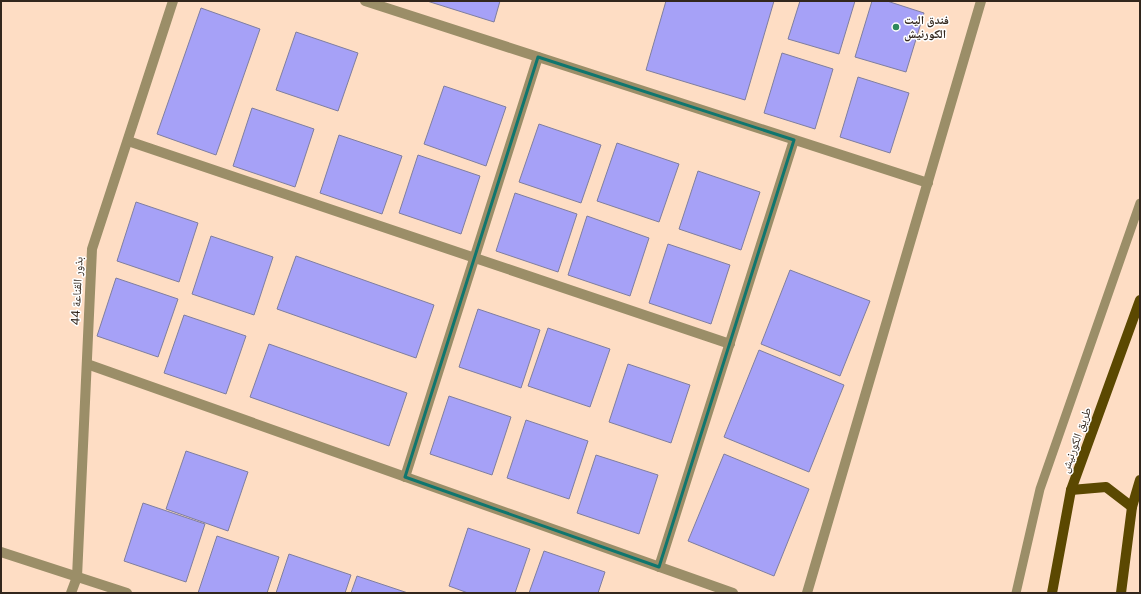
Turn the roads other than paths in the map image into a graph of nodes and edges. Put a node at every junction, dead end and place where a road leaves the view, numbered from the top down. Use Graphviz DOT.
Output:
graph roads {
  1 [pos="173,1"];
  2 [pos="365,1"];
  3 [pos="981,1"];
  4 [pos="538,57"];
  5 [pos="794,140"];
  6 [pos="128,141"];
  7 [pos="928,184"];
  8 [pos="1140,203"];
  9 [pos="474,259"];
  10 [pos="1140,300"];
  11 [pos="730,344"];
  12 [pos="87,364"];
  13 [pos="405,477"];
  14 [pos="1140,480"];
  15 [pos="1071,490"];
  16 [pos="1132,507"];
  17 [pos="1,552"];
  18 [pos="659,567"];
  19 [pos="77,576"];
  20 [pos="71,593"];
  21 [pos="127,593"];
  22 [pos="733,593"];
  23 [pos="807,593"];
  24 [pos="1016,593"];
  25 [pos="1052,593"];
  26 [pos="1121,593"];
  1 -- 6 [label="street, بذور القناعة 44"];
  2 -- 4 [label="street"];
  3 -- 7 [label="street"];
  4 -- 5 [label="street"];
  4 -- 9 [label="street"];
  5 -- 7 [label="street"];
  5 -- 11 [label="street"];
  6 -- 9 [label="street"];
  6 -- 12 [label="street, بذور القناعة 44"];
  7 -- 23 [label="street"];
  8 -- 24 [label="lane"];
  9 -- 11 [label="street"];
  9 -- 13 [label="street"];
  10 -- 15 [label="main road, طريق الكورنيش"];
  11 -- 18 [label="street"];
  12 -- 13 [label="street"];
  12 -- 19 [label="street, بذور القناعة 44"];
  13 -- 18 [label="street"];
  14 -- 16 [label="main road"];
  15 -- 16 [label="main road"];
  15 -- 25 [label="main road, طريق الكورنيش"];
  16 -- 26 [label="main road"];
  17 -- 19 [label="street"];
  18 -- 22 [label="street"];
  19 -- 20 [label="street, بذور القناعة 44"];
  19 -- 21 [label="street"];
}
